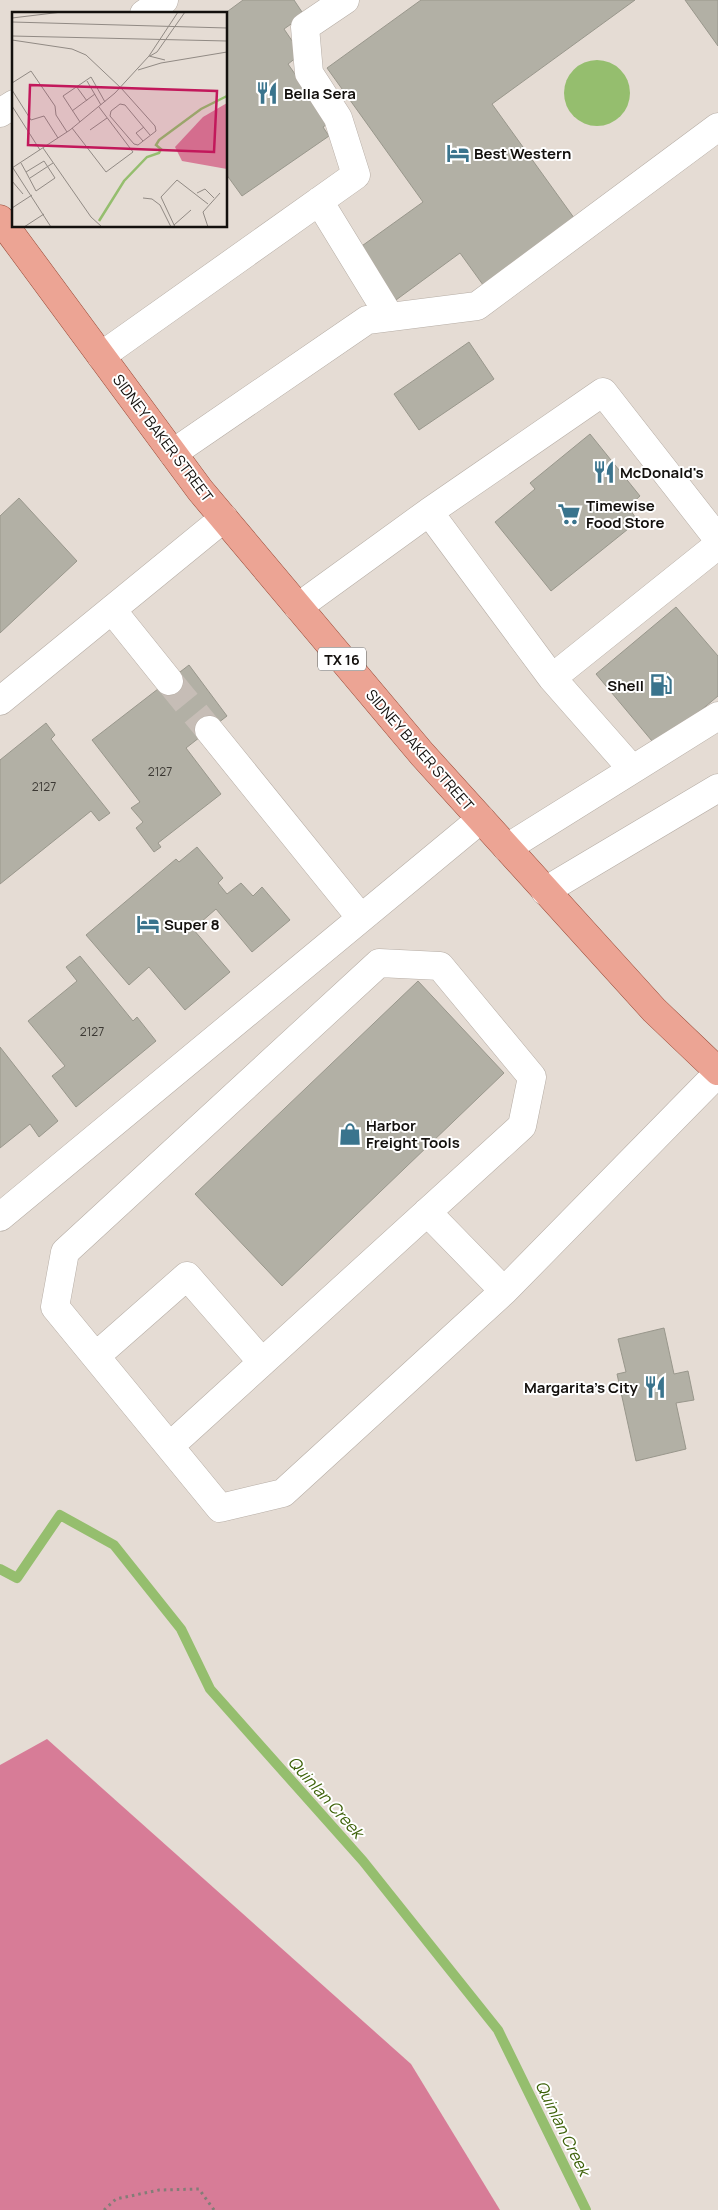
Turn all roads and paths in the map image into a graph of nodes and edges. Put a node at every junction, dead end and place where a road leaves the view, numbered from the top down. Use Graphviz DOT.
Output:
graph roads {
  1 [pos="164,0"];
  2 [pos="345,0"];
  3 [pos="147,12"];
  4 [pos="12,105"];
  5 [pos="0,113"];
  6 [pos="718,127"];
  7 [pos="319,201"];
  8 [pos="0,219"];
  9 [pos="390,317"];
  10 [pos="101,356"];
  11 [pos="173,453"];
  12 [pos="429,512"];
  13 [pos="224,518"];
  14 [pos="718,539"];
  15 [pos="718,545"];
  16 [pos="298,607"];
  17 [pos="112,610"];
  18 [pos="552,678"];
  19 [pos="169,681"];
  20 [pos="0,701"];
  21 [pos="718,716"];
  22 [pos="209,730"];
  23 [pos="632,769"];
  24 [pos="718,788"];
  25 [pos="481,819"];
  26 [pos="507,848"];
  27 [pos="546,891"];
  28 [pos="361,918"];
  29 [pos="718,1072"];
  30 [pos="427,1212"];
  31 [pos="0,1217"];
  32 [pos="504,1291"];
  33 [pos="96,1356"];
  34 [pos="262,1362"];
  35 [pos="170,1446"];
  36 [pos="104,2210"];
  37 [pos="214,2210"];
  1 -- 3 [label="lane"];
  2 -- 7 [label="lane"];
  4 -- 5 [label="lane"];
  6 -- 9 [label="lane"];
  7 -- 9 [label="lane"];
  7 -- 10 [label="lane"];
  8 -- 10 [label="main road, SIDNEY BAKER STREET / TX 16"];
  9 -- 11 [label="lane"];
  10 -- 11 [label="main road, SIDNEY BAKER STREET / TX 16"];
  11 -- 13 [label="main road, SIDNEY BAKER STREET / TX 16"];
  12 -- 14 [label="lane"];
  12 -- 16 [label="lane"];
  12 -- 18 [label="lane"];
  13 -- 16 [label="main road, SIDNEY BAKER STREET / TX 16"];
  13 -- 17 [label="lane"];
  15 -- 18 [label="lane"];
  16 -- 25 [label="main road, SIDNEY BAKER STREET / TX 16"];
  17 -- 19 [label="lane"];
  17 -- 20 [label="lane"];
  18 -- 23 [label="lane"];
  21 -- 23 [label="lane"];
  22 -- 28 [label="lane"];
  23 -- 26 [label="lane"];
  24 -- 27 [label="lane"];
  25 -- 26 [label="main road, SIDNEY BAKER STREET / TX 16"];
  25 -- 28 [label="lane"];
  26 -- 27 [label="main road, SIDNEY BAKER STREET / TX 16"];
  27 -- 29 [label="main road, SIDNEY BAKER STREET / TX 16"];
  28 -- 31 [label="lane"];
  29 -- 32 [label="lane"];
  30 -- 32 [label="lane"];
  30 -- 33 [label="lane"];
  30 -- 34 [label="lane"];
  32 -- 35 [label="lane"];
  33 -- 34 [label="lane"];
  33 -- 35 [label="lane"];
  34 -- 35 [label="lane"];
  36 -- 37 [label="path"];
}
